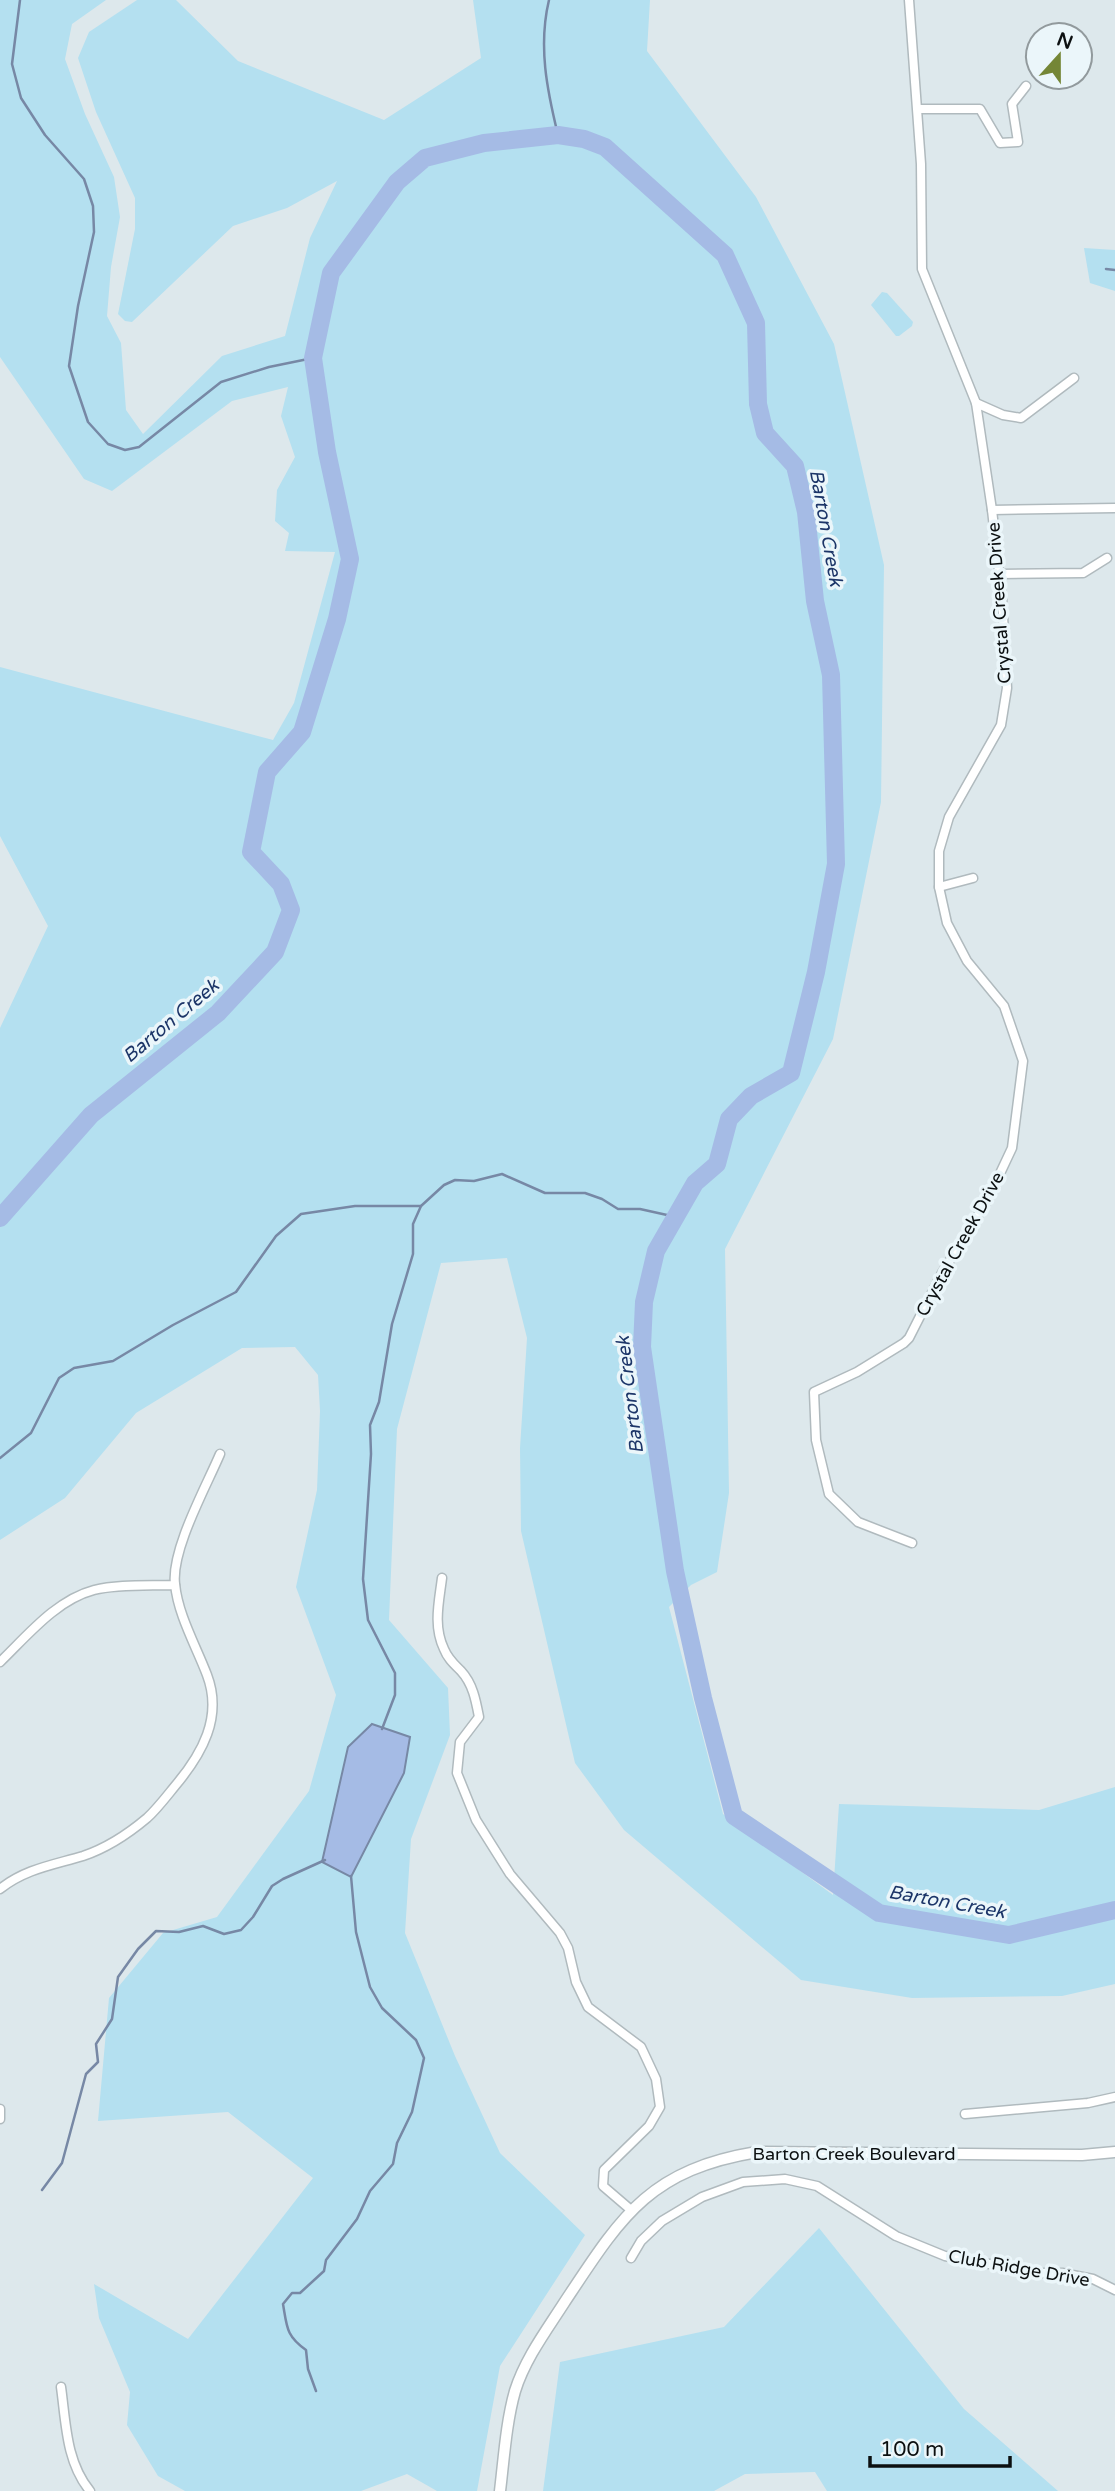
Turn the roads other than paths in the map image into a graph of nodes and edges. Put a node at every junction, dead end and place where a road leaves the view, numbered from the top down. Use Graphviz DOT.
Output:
graph roads {
  1 [pos="909,0"];
  2 [pos="1024,89"];
  3 [pos="918,109"];
  4 [pos="1074,379"];
  5 [pos="976,403"];
  6 [pos="1115,508"];
  7 [pos="992,510"];
  8 [pos="1107,558"];
  9 [pos="999,574"];
  10 [pos="973,878"];
  11 [pos="939,887"];
  12 [pos="220,1454"];
  13 [pos="912,1543"];
  14 [pos="442,1578"];
  15 [pos="175,1585"];
  16 [pos="0,1662"];
  17 [pos="0,1889"];
  18 [pos="1115,2096"];
  19 [pos="0,2109"];
  20 [pos="965,2114"];
  21 [pos="0,2119"];
  22 [pos="1115,2152"];
  23 [pos="631,2210"];
  24 [pos="631,2259"];
  25 [pos="1115,2290"];
  26 [pos="61,2387"];
  27 [pos="90,2491"];
  28 [pos="500,2491"];
  1 -- 3 [label="street, Crystal Creek Drive"];
  2 -- 3 [label="street"];
  3 -- 5 [label="street, Crystal Creek Drive"];
  4 -- 5 [label="street"];
  5 -- 7 [label="street, Crystal Creek Drive"];
  6 -- 7 [label="street"];
  7 -- 9 [label="street, Crystal Creek Drive"];
  8 -- 9 [label="street"];
  9 -- 11 [label="street, Crystal Creek Drive"];
  10 -- 11 [label="street"];
  11 -- 13 [label="street, Crystal Creek Drive"];
  12 -- 15 [label="street"];
  14 -- 23 [label="street"];
  15 -- 16 [label="street"];
  15 -- 17 [label="street"];
  18 -- 20 [label="street"];
  19 -- 21 [label="street"];
  22 -- 23 [label="street, Barton Creek Boulevard"];
  23 -- 28 [label="street, Barton Creek Boulevard"];
  24 -- 25 [label="street, Club Ridge Drive"];
  26 -- 27 [label="street"];
}
